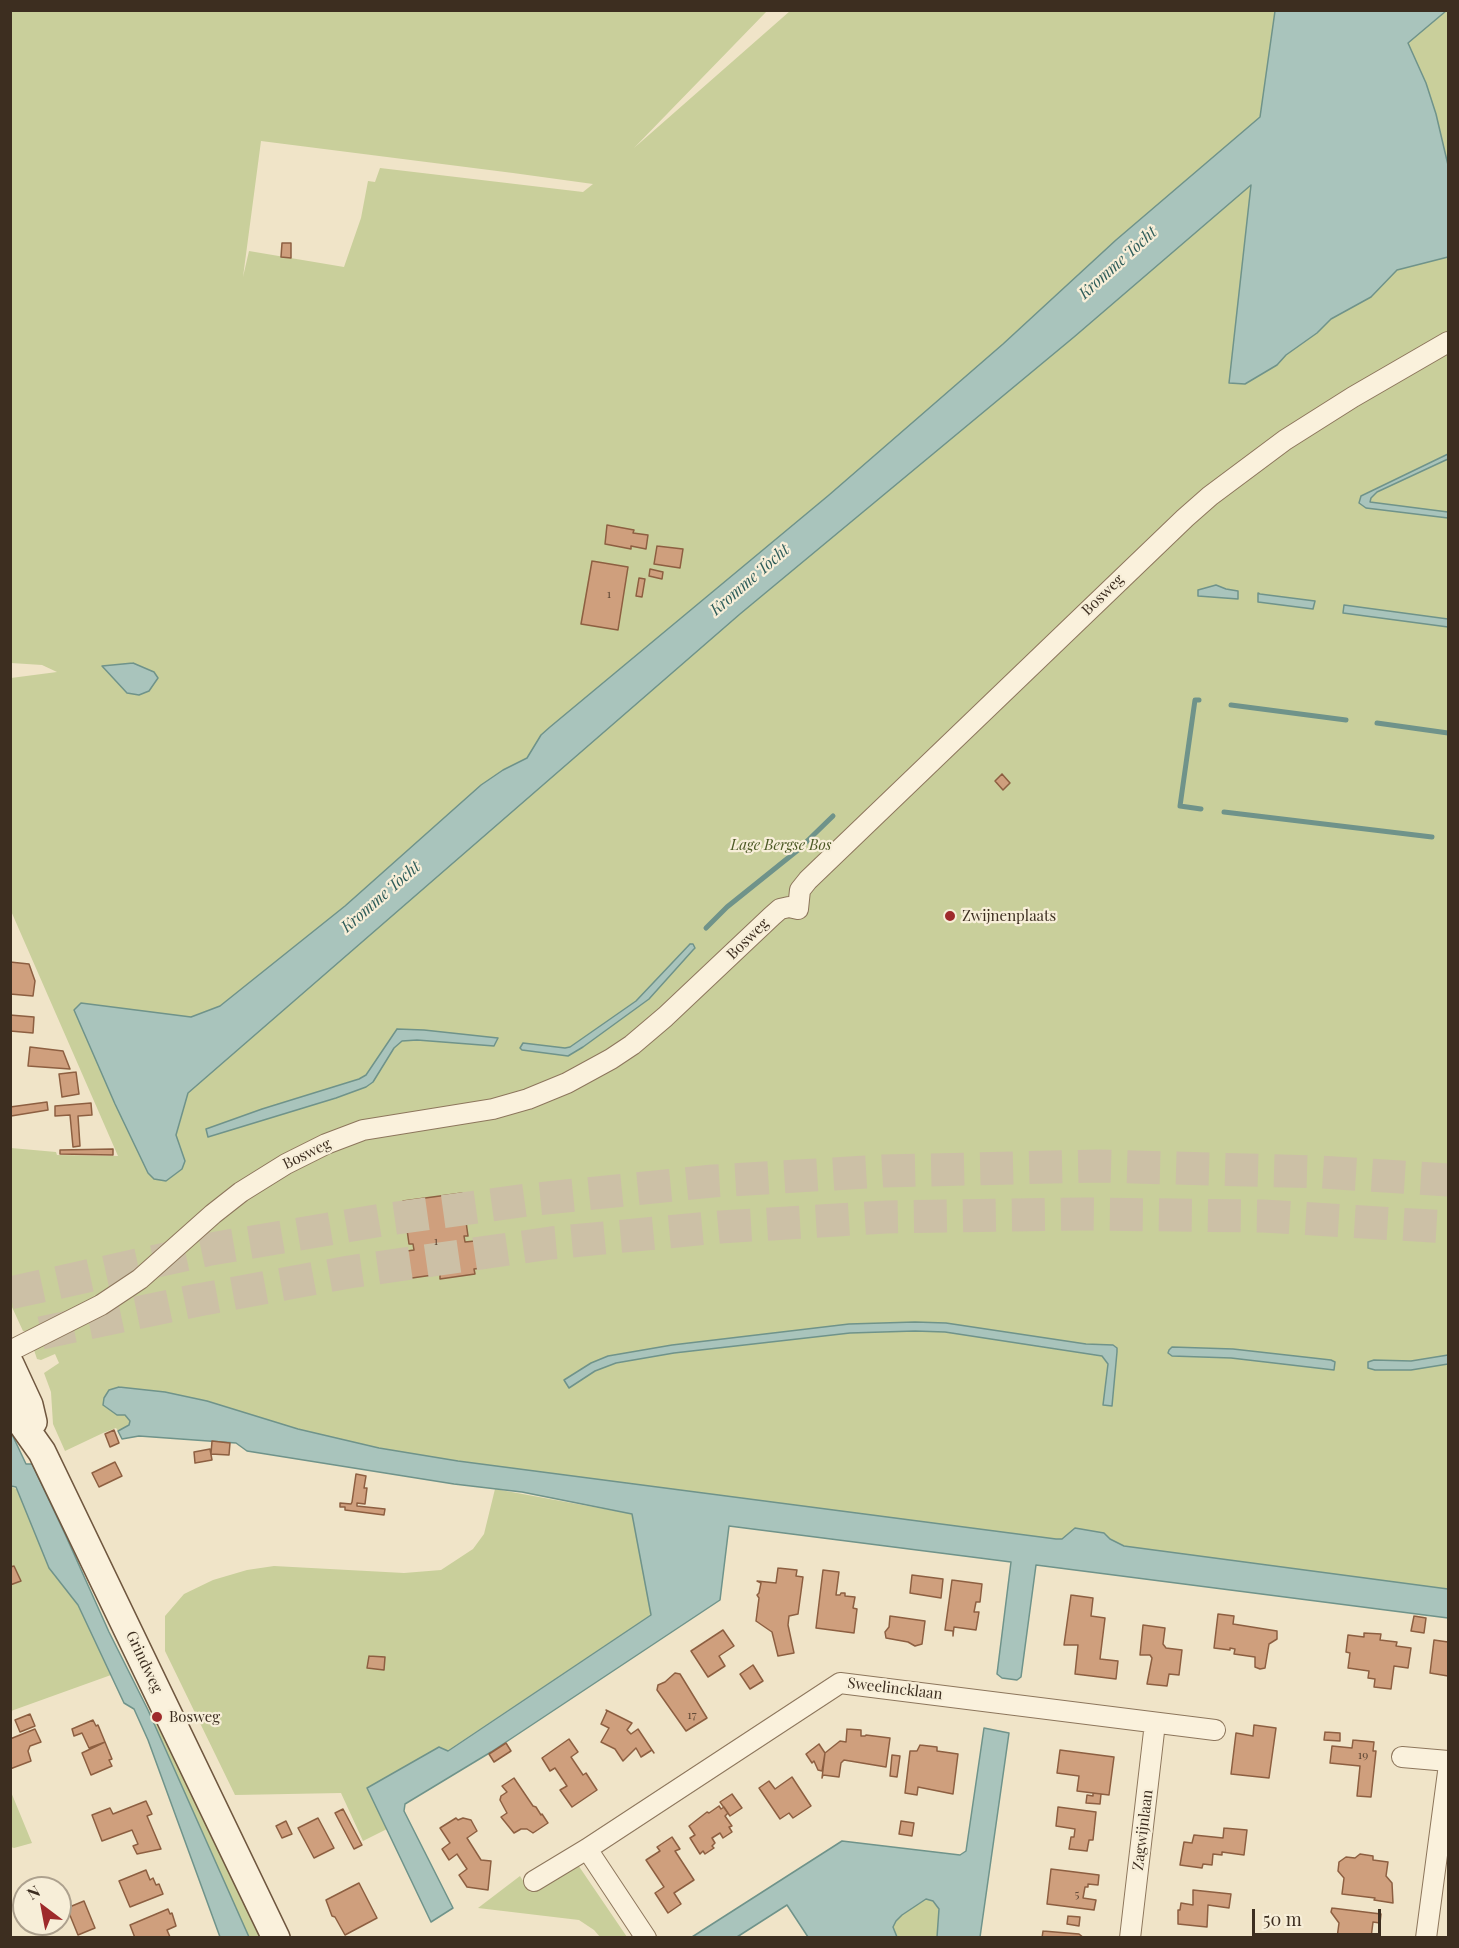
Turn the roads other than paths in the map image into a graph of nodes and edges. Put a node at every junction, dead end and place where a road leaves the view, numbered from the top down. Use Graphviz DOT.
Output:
graph roads {
  1 [pos="1449,342"];
  2 [pos="10,1351"];
  3 [pos="10,1364"];
  4 [pos="10,1402"];
  5 [pos="42,1452"];
  6 [pos="1155,1723"];
  7 [pos="1215,1730"];
  8 [pos="1402,1757"];
  9 [pos="1449,1761"];
  10 [pos="1449,1772"];
  11 [pos="587,1849"];
  12 [pos="534,1881"];
  13 [pos="276,1938"];
  14 [pos="646,1938"];
  15 [pos="1130,1938"];
  16 [pos="1425,1938"];
  1 -- 2 [label="street, Bosweg"];
  3 -- 5 [label="street, Grindweg"];
  4 -- 5 [label="street, Grindweg"];
  5 -- 13 [label="street, Grindweg"];
  6 -- 7 [label="street, Sweelincklaan"];
  6 -- 11 [label="street, Sweelincklaan"];
  6 -- 15 [label="street, Zagwijnlaan"];
  8 -- 9 [label="street"];
  10 -- 16 [label="street"];
  11 -- 12 [label="street, Sweelincklaan"];
  11 -- 14 [label="street"];
}
